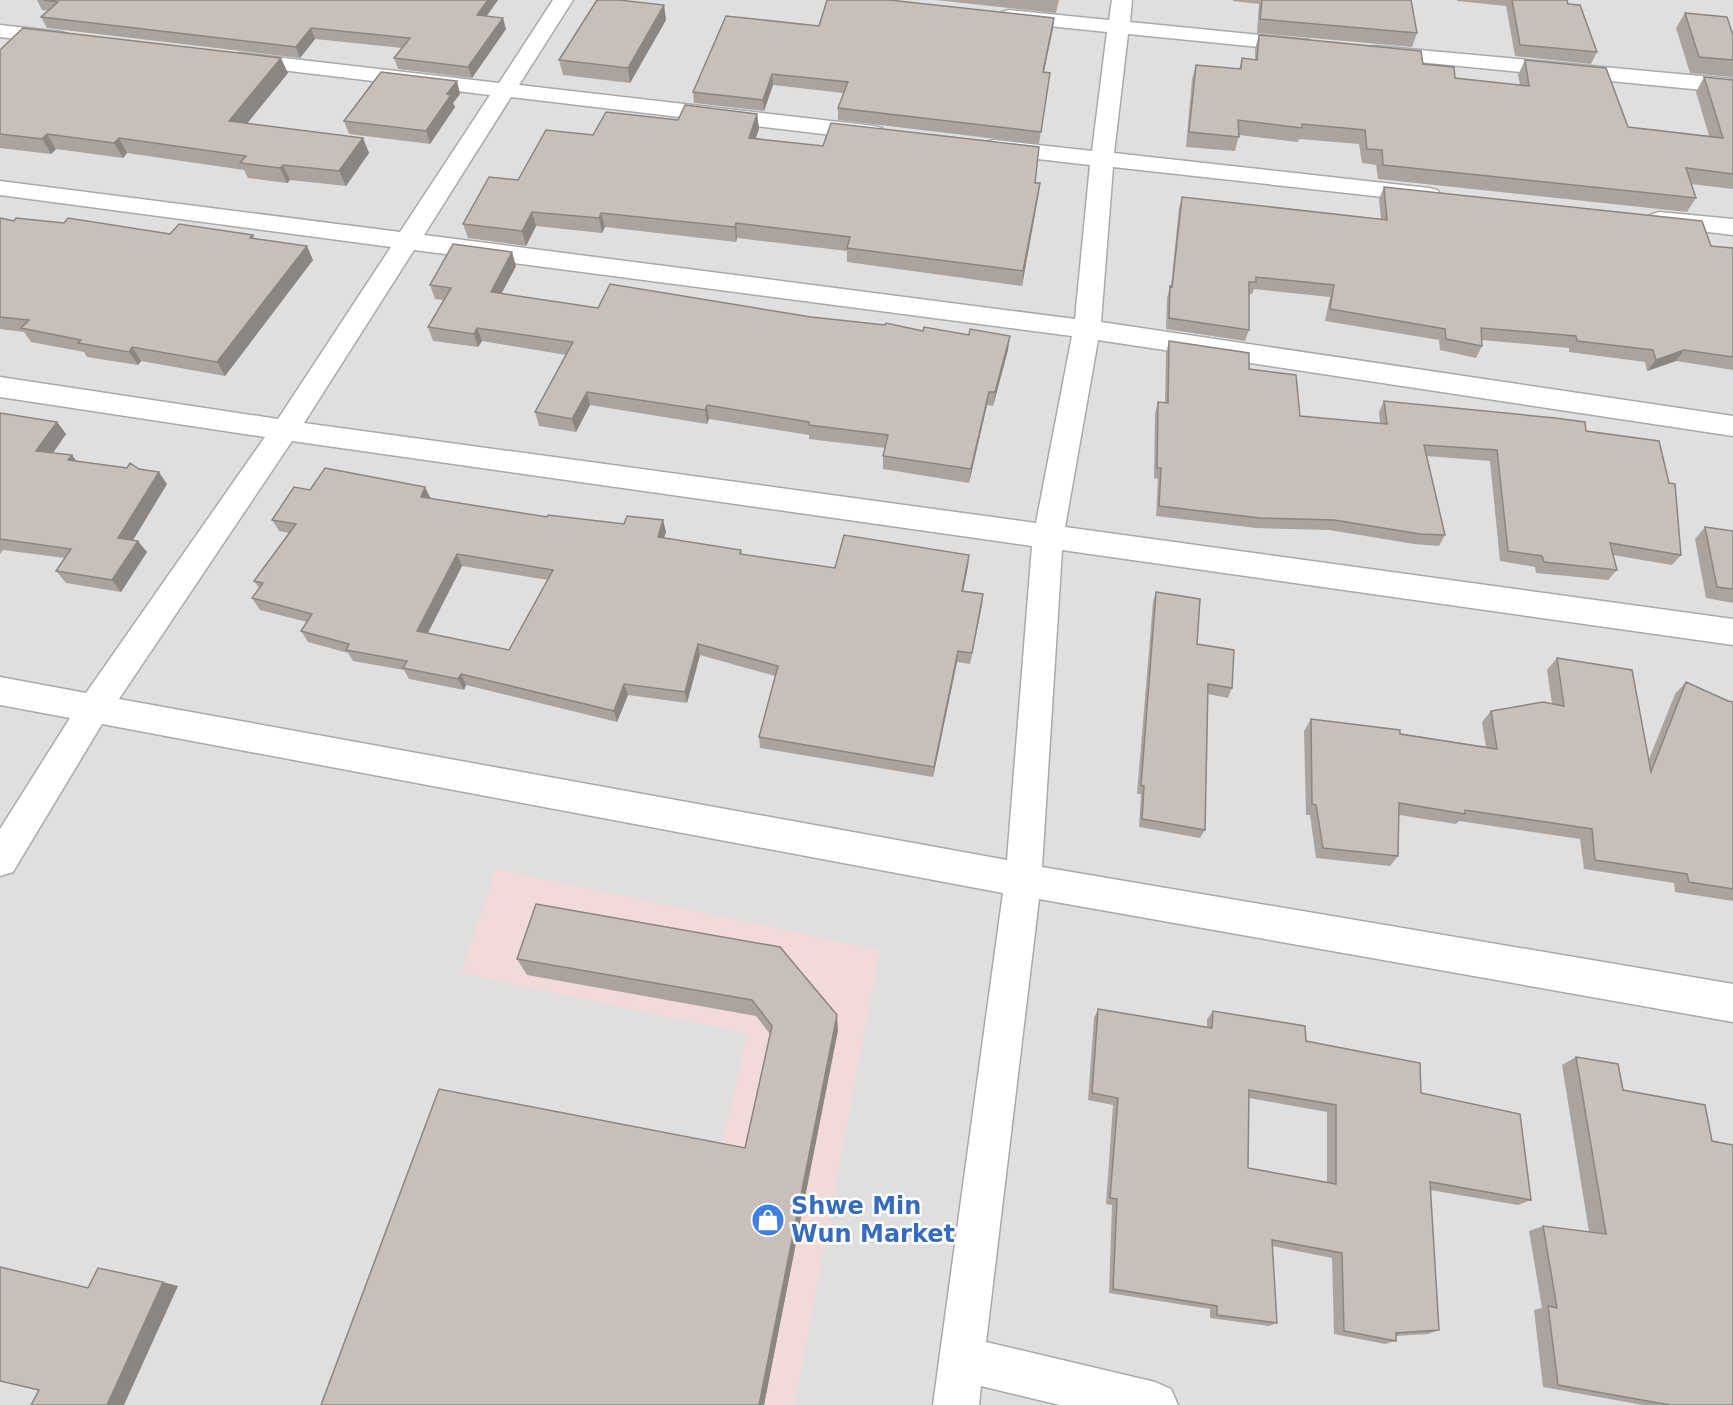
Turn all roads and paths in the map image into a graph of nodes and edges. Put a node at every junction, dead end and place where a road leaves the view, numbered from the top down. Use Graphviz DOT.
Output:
graph roads {
  1 [pos="563,0"];
  2 [pos="988,14"];
  3 [pos="1120,14"];
  4 [pos="0,31"];
  5 [pos="82,40"];
  6 [pos="1319,47"];
  7 [pos="1355,50"];
  8 [pos="223,57"];
  9 [pos="1733,86"];
  10 [pos="505,91"];
  11 [pos="891,135"];
  12 [pos="973,145"];
  13 [pos="1102,160"];
  14 [pos="0,188"];
  15 [pos="1447,197"];
  16 [pos="1638,217"];
  17 [pos="1733,227"];
  18 [pos="406,241"];
  19 [pos="1087,329"];
  20 [pos="0,387"];
  21 [pos="1733,426"];
  22 [pos="285,430"];
  23 [pos="1048,537"];
  24 [pos="1733,632"];
  25 [pos="0,691"];
  26 [pos="95,707"];
  27 [pos="0,860"];
  28 [pos="1023,880"];
  29 [pos="1733,1004"];
  30 [pos="962,1359"];
  31 [pos="956,1405"];
  32 [pos="1155,1405"];
  1 -- 10 [label="street"];
  2 -- 3 [label="street"];
  3 -- 6 [label="street"];
  3 -- 13 [label="street"];
  4 -- 5 [label="street"];
  7 -- 9 [label="street"];
  8 -- 10 [label="street"];
  10 -- 11 [label="street"];
  10 -- 18 [label="street"];
  12 -- 13 [label="street"];
  13 -- 15 [label="street"];
  13 -- 19 [label="street"];
  14 -- 18 [label="street"];
  16 -- 17 [label="street"];
  18 -- 19 [label="street"];
  18 -- 22 [label="street"];
  19 -- 21 [label="street"];
  19 -- 23 [label="street"];
  20 -- 22 [label="street"];
  22 -- 23 [label="street"];
  22 -- 26 [label="street"];
  23 -- 24 [label="street"];
  23 -- 28 [label="street"];
  25 -- 26 [label="street"];
  26 -- 27 [label="street"];
  26 -- 28 [label="street"];
  28 -- 29 [label="street"];
  28 -- 30 [label="street"];
  30 -- 31 [label="street"];
  30 -- 32 [label="street"];
}
